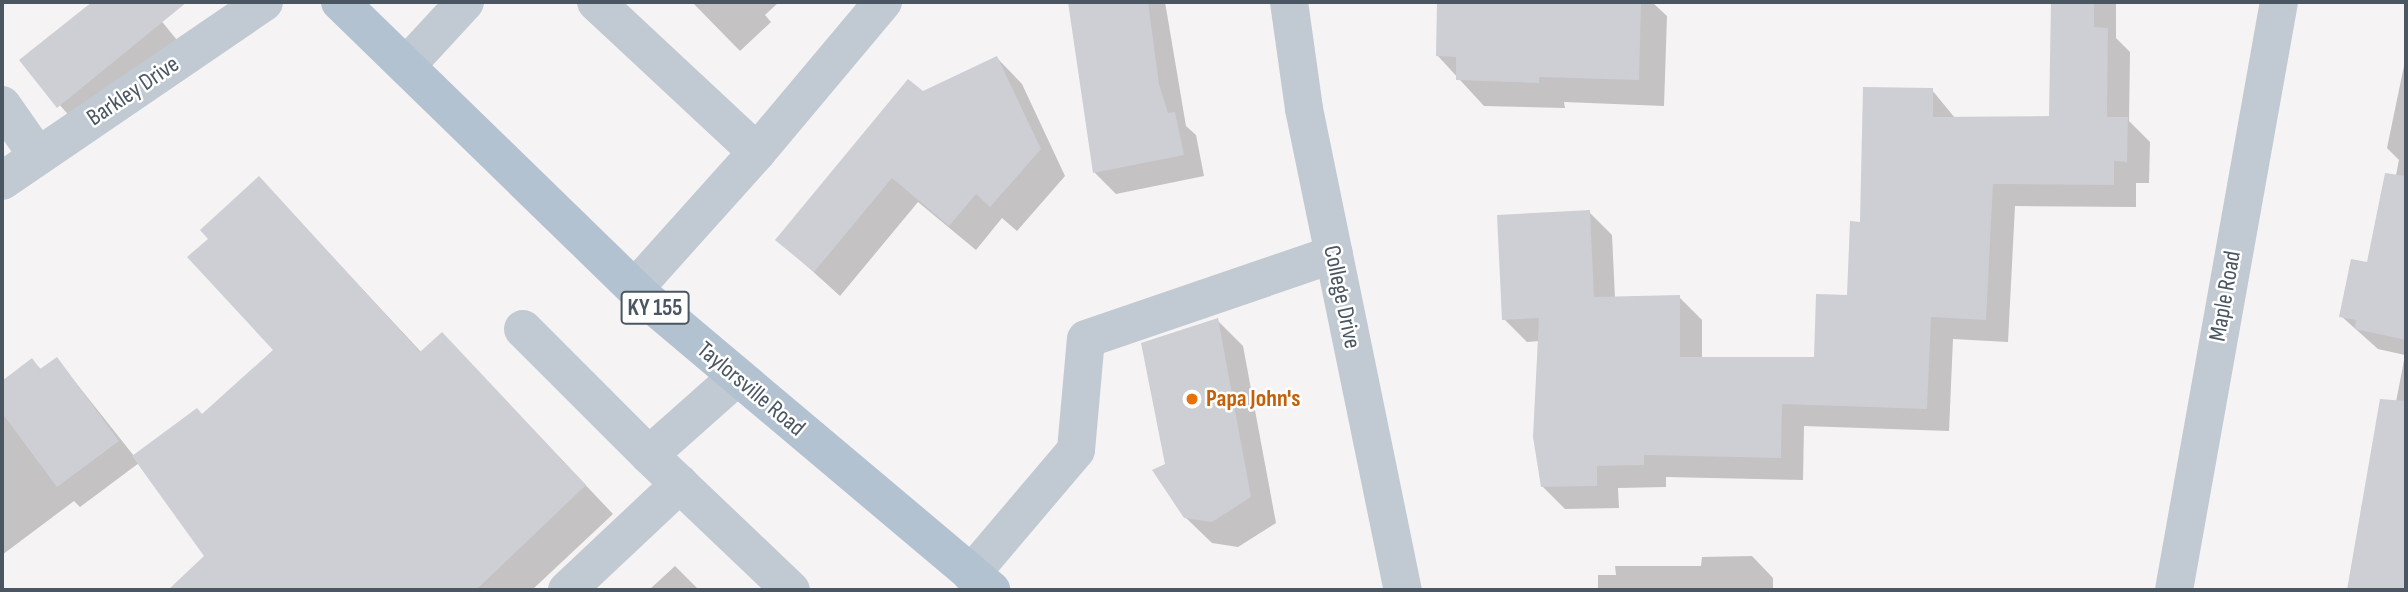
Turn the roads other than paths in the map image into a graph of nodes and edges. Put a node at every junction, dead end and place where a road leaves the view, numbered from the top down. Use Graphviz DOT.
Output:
graph roads {
  1 [pos="264,2"];
  2 [pos="340,2"];
  3 [pos="465,2"];
  4 [pos="596,2"];
  5 [pos="883,2"];
  6 [pos="1289,2"];
  7 [pos="2279,2"];
  8 [pos="406,66"];
  9 [pos="2,105"];
  10 [pos="757,152"];
  11 [pos="37,155"];
  12 [pos="2,181"];
  13 [pos="1334,254"];
  14 [pos="635,288"];
  15 [pos="523,330"];
  16 [pos="737,377"];
  17 [pos="649,454"];
  18 [pos="680,484"];
  19 [pos="981,582"];
  20 [pos="567,590"];
  21 [pos="791,590"];
  22 [pos="1403,590"];
  23 [pos="2174,590"];
  1 -- 11 [label="street, Barkley Drive"];
  2 -- 8 [label="main road, Taylorsville Road / KY 155"];
  3 -- 8 [label="street"];
  4 -- 10 [label="street"];
  5 -- 10 [label="street"];
  6 -- 13 [label="street, College Drive"];
  7 -- 23 [label="street, Maple Road"];
  8 -- 14 [label="main road, Taylorsville Road / KY 155"];
  9 -- 11 [label="street"];
  10 -- 14 [label="street"];
  11 -- 12 [label="street, Barkley Drive"];
  13 -- 19 [label="street"];
  13 -- 22 [label="street, College Drive"];
  14 -- 16 [label="main road, Taylorsville Road / KY 155"];
  15 -- 17 [label="street"];
  16 -- 17 [label="street"];
  16 -- 19 [label="main road, Taylorsville Road / KY 155"];
  17 -- 18 [label="street"];
  18 -- 20 [label="street"];
  18 -- 21 [label="street"];
}
